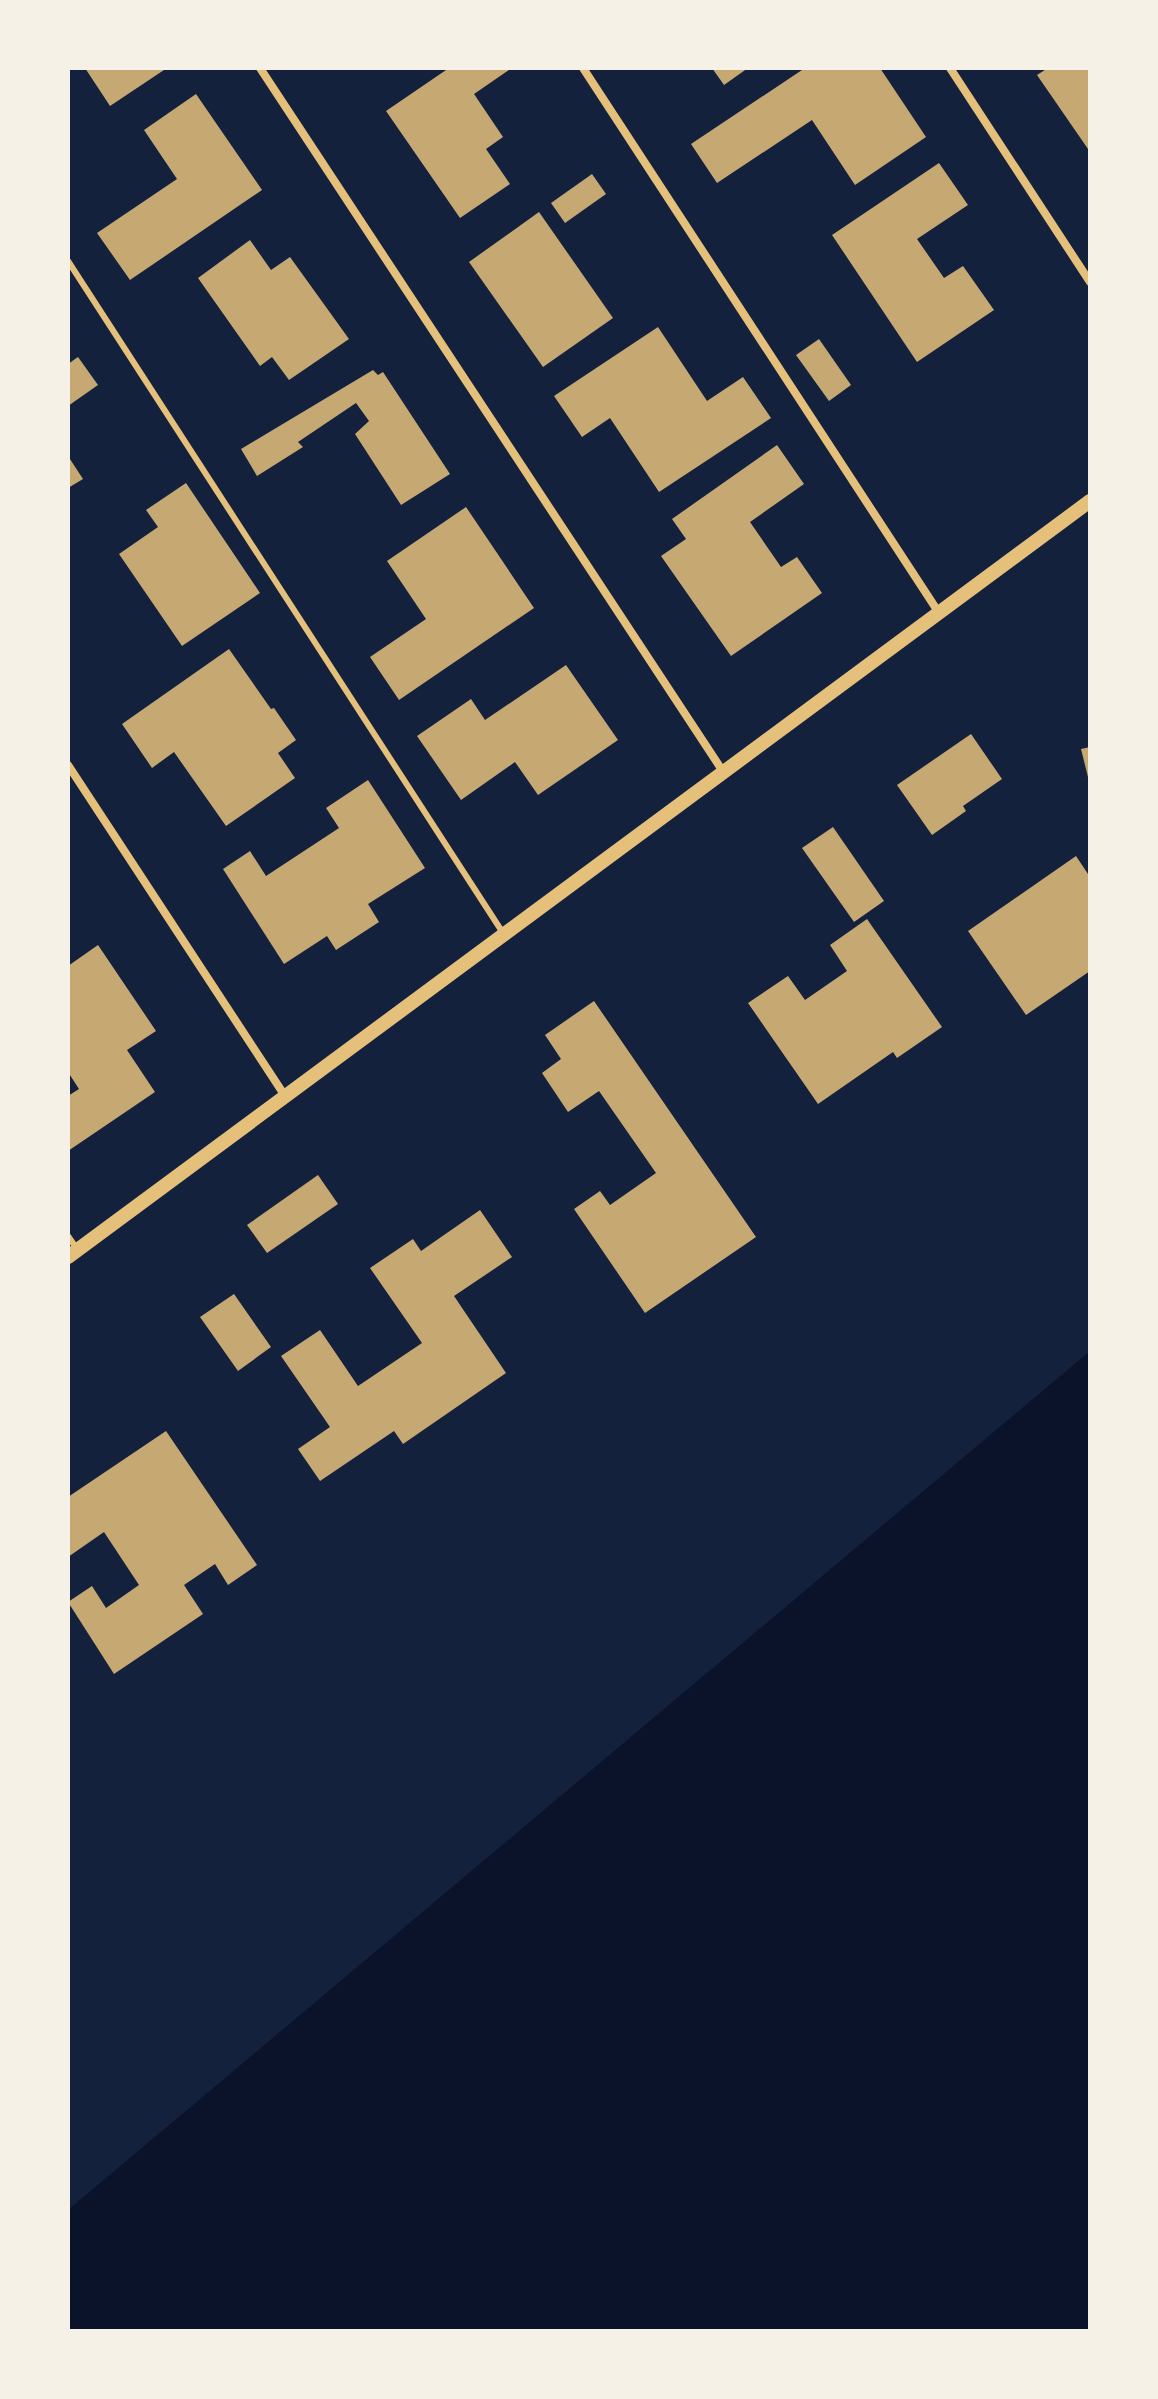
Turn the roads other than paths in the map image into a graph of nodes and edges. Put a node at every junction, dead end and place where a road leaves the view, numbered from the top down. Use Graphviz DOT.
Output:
graph roads {
  1 [pos="260,68"];
  2 [pos="583,68"];
  3 [pos="950,68"];
  4 [pos="68,261"];
  5 [pos="1090,282"];
  6 [pos="1090,501"];
  7 [pos="939,614"];
  8 [pos="68,765"];
  9 [pos="724,773"];
  10 [pos="504,934"];
  11 [pos="285,1096"];
  12 [pos="68,1236"];
  13 [pos="73,1253"];
  1 -- 9 [label="street"];
  2 -- 7 [label="street"];
  3 -- 5 [label="street"];
  4 -- 10 [label="lane"];
  6 -- 7 [label="street"];
  7 -- 9 [label="street"];
  8 -- 11 [label="street"];
  9 -- 10 [label="street"];
  10 -- 11 [label="street"];
  11 -- 13 [label="street"];
  12 -- 13 [label="lane"];
}
